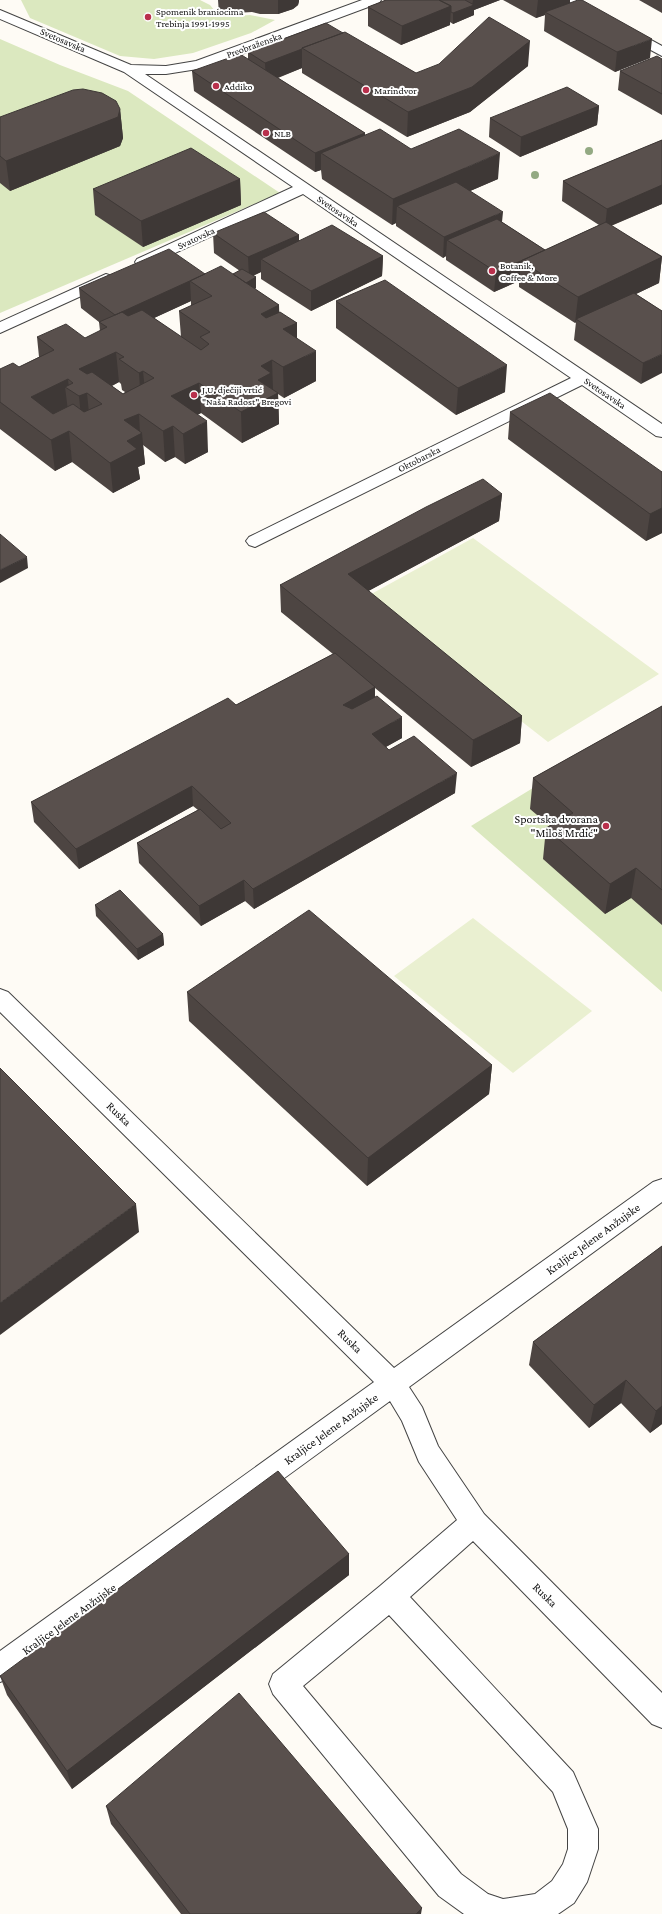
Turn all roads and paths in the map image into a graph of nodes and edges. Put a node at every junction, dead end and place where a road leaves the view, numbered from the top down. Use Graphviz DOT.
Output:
graph roads {
  1 [pos="374,0"];
  2 [pos="568,0"];
  3 [pos="355,3"];
  4 [pos="0,14"];
  5 [pos="662,52"];
  6 [pos="130,69"];
  7 [pos="304,188"];
  8 [pos="0,328"];
  9 [pos="583,378"];
  10 [pos="662,432"];
  11 [pos="255,541"];
  12 [pos="0,998"];
  13 [pos="662,1189"];
  14 [pos="393,1384"];
  15 [pos="474,1523"];
  16 [pos="390,1596"];
  17 [pos="0,1668"];
  18 [pos="662,1714"];
  1 -- 3 [label="street, Preobraženska"];
  2 -- 5 [label="street"];
  3 -- 6 [label="street, Preobraženska"];
  4 -- 6 [label="street, Svetosavska"];
  6 -- 7 [label="street, Svetosavska"];
  7 -- 8 [label="street, Svatovska"];
  7 -- 9 [label="street, Svetosavska"];
  9 -- 10 [label="street, Svetosavska"];
  9 -- 11 [label="street, Oktobarska"];
  12 -- 14 [label="street, Ruska"];
  13 -- 14 [label="street, Kraljice Jelene Anžujske"];
  14 -- 15 [label="street, Ruska"];
  14 -- 17 [label="street, Kraljice Jelene Anžujske"];
  15 -- 16 [label="street"];
  15 -- 18 [label="street, Ruska"];
  16 -- 16 [label="street"];
}
